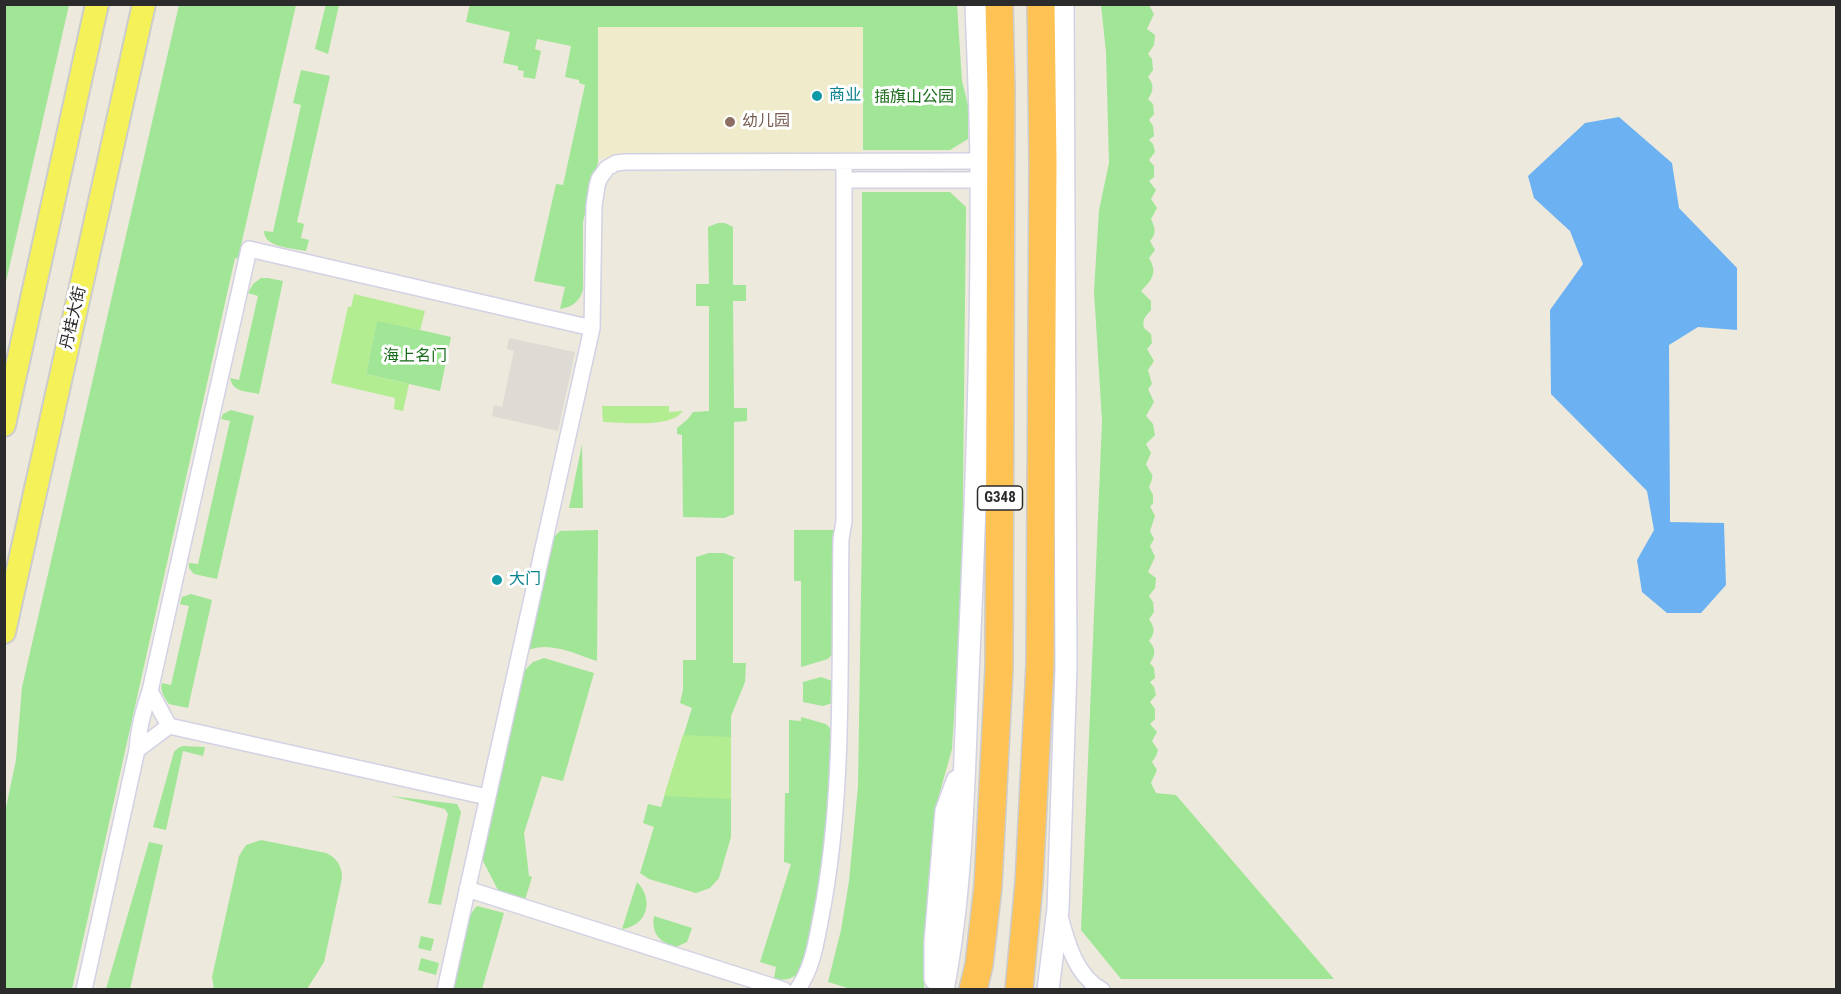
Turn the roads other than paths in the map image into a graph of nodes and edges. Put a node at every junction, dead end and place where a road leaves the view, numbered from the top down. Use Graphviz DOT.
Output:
graph roads {
  1 [pos="97,4"];
  2 [pos="144,4"];
  3 [pos="976,4"];
  4 [pos="999,4"];
  5 [pos="1041,4"];
  6 [pos="1055,4"];
  7 [pos="1063,4"];
  8 [pos="1001,90"];
  9 [pos="1043,162"];
  10 [pos="844,163"];
  11 [pos="981,171"];
  12 [pos="845,180"];
  13 [pos="979,318"];
  14 [pos="592,328"];
  15 [pos="978,422"];
  16 [pos="4,425"];
  17 [pos="1041,457"];
  18 [pos="4,632"];
  19 [pos="1066,668"];
  20 [pos="999,669"];
  21 [pos="150,691"];
  22 [pos="169,726"];
  23 [pos="137,750"];
  24 [pos="964,764"];
  25 [pos="487,797"];
  26 [pos="467,889"];
  27 [pos="1058,909"];
  28 [pos="803,988"];
  29 [pos="84,990"];
  30 [pos="445,990"];
  31 [pos="784,990"];
  32 [pos="935,990"];
  33 [pos="942,990"];
  34 [pos="974,990"];
  35 [pos="1019,990"];
  36 [pos="1048,990"];
  37 [pos="1102,990"];
  1 -- 16 [label="main road"];
  2 -- 18 [label="main road, 丹桂大街"];
  3 -- 11 [label="street"];
  4 -- 8 [label="highway, G348"];
  5 -- 9 [label="highway, G348"];
  6 -- 9 [label="street"];
  7 -- 19 [label="street"];
  8 -- 13 [label="street"];
  8 -- 20 [label="highway, G348"];
  9 -- 17 [label="highway, G348"];
  10 -- 11 [label="street"];
  10 -- 12 [label="street"];
  10 -- 14 [label="street"];
  11 -- 12 [label="street"];
  11 -- 13 [label="street"];
  12 -- 28 [label="street"];
  13 -- 15 [label="street"];
  14 -- 21 [label="street"];
  14 -- 25 [label="street"];
  15 -- 20 [label="street"];
  15 -- 24 [label="street"];
  17 -- 19 [label="street"];
  17 -- 35 [label="highway, G348"];
  19 -- 27 [label="street"];
  20 -- 34 [label="highway, G348"];
  21 -- 22 [label="street"];
  21 -- 23 [label="street"];
  22 -- 23 [label="street"];
  22 -- 25 [label="street"];
  23 -- 29 [label="street"];
  24 -- 32 [label="street"];
  24 -- 33 [label="street"];
  25 -- 26 [label="street"];
  26 -- 30 [label="street"];
  26 -- 31 [label="street"];
  27 -- 36 [label="street"];
  27 -- 37 [label="street"];
}
